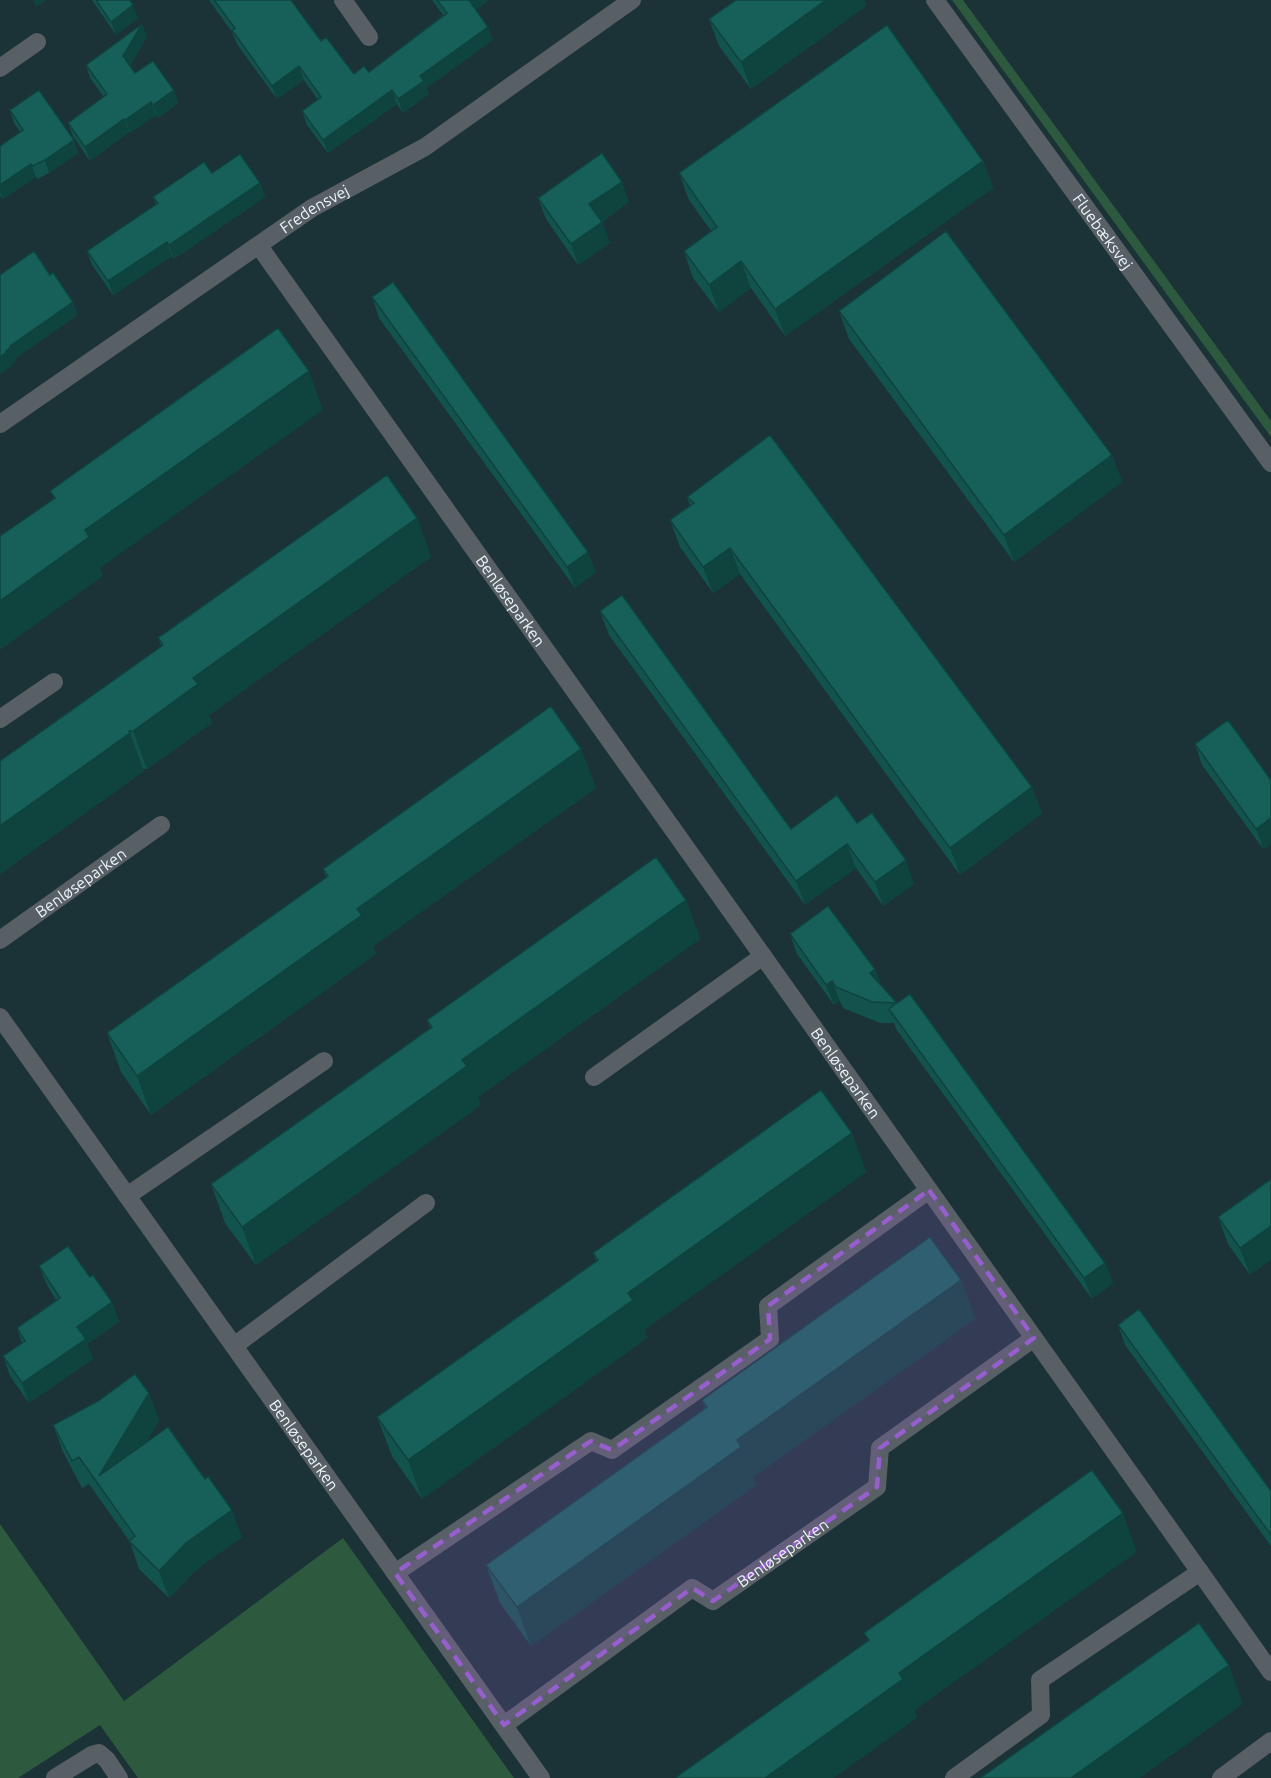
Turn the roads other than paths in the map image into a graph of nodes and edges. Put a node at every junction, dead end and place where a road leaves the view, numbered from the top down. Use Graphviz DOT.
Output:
graph roads {
  1 [pos="343,0"];
  2 [pos="632,0"];
  3 [pos="935,0"];
  4 [pos="369,37"];
  5 [pos="37,42"];
  6 [pos="0,68"];
  7 [pos="259,246"];
  8 [pos="0,424"];
  9 [pos="1271,464"];
  10 [pos="54,682"];
  11 [pos="0,719"];
  12 [pos="161,825"];
  13 [pos="0,940"];
  14 [pos="763,956"];
  15 [pos="0,1017"];
  16 [pos="324,1061"];
  17 [pos="594,1077"];
  18 [pos="929,1190"];
  19 [pos="128,1196"];
  20 [pos="426,1203"];
  21 [pos="1034,1338"];
  22 [pos="234,1346"];
  23 [pos="1200,1572"];
  24 [pos="395,1573"];
  25 [pos="1271,1672"];
  26 [pos="504,1725"];
  27 [pos="1271,1741"];
  28 [pos="55,1778"];
  29 [pos="119,1778"];
  30 [pos="541,1778"];
  31 [pos="954,1778"];
  32 [pos="1221,1778"];
  1 -- 4 [label="street"];
  2 -- 7 [label="street, Fredensvej"];
  3 -- 9 [label="street, Fluebæksvej"];
  5 -- 6 [label="street"];
  7 -- 8 [label="street, Fredensvej"];
  7 -- 14 [label="street, Benløseparken"];
  10 -- 11 [label="street"];
  12 -- 13 [label="street, Benløseparken"];
  14 -- 17 [label="street"];
  14 -- 18 [label="street, Benløseparken"];
  15 -- 19 [label="street, Benløseparken"];
  16 -- 19 [label="street"];
  18 -- 21 [label="street, Benløseparken"];
  18 -- 24 [label="street"];
  19 -- 22 [label="street, Benløseparken"];
  20 -- 22 [label="street"];
  21 -- 23 [label="street, Benløseparken"];
  21 -- 26 [label="street, Benløseparken"];
  22 -- 24 [label="street, Benløseparken"];
  23 -- 25 [label="street, Benløseparken"];
  23 -- 31 [label="street"];
  24 -- 26 [label="street, Benløseparken"];
  26 -- 30 [label="street, Benløseparken"];
  27 -- 32 [label="street"];
  28 -- 29 [label="street"];
}
